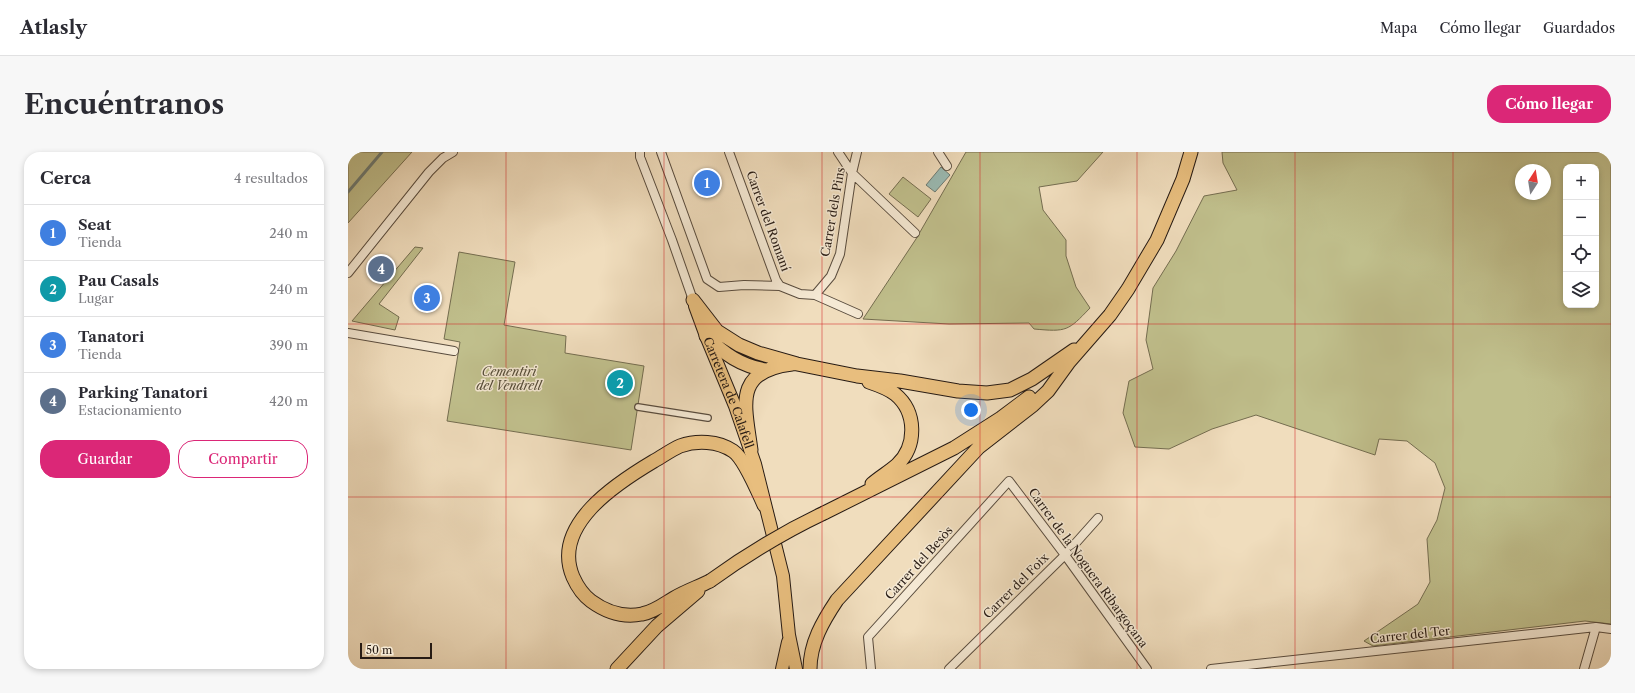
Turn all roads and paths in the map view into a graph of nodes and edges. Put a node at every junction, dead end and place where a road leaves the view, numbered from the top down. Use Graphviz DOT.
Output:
graph roads {
  1 [pos="453,152"];
  2 [pos="661,152"];
  3 [pos="729,152"];
  4 [pos="838,152"];
  5 [pos="857,152"];
  6 [pos="938,152"];
  7 [pos="1191,152"];
  8 [pos="638,154"];
  9 [pos="947,166"];
  10 [pos="852,173"];
  11 [pos="915,233"];
  12 [pos="348,273"];
  13 [pos="780,286"];
  14 [pos="815,295"];
  15 [pos="693,300"];
  16 [pos="858,314"];
  17 [pos="348,333"];
  18 [pos="706,336"];
  19 [pos="1088,340"];
  20 [pos="454,351"];
  21 [pos="1069,362"];
  22 [pos="796,364"];
  23 [pos="766,370"];
  24 [pos="857,376"];
  25 [pos="638,407"];
  26 [pos="708,418"];
  27 [pos="751,450"];
  28 [pos="1009,481"];
  29 [pos="855,498"];
  30 [pos="764,505"];
  31 [pos="1098,518"];
  32 [pos="1065,555"];
  33 [pos="710,581"];
  34 [pos="1596,627"];
  35 [pos="1611,629"];
  36 [pos="789,635"];
  37 [pos="1269,666"];
  38 [pos="617,669"];
  39 [pos="782,669"];
  40 [pos="796,669"];
  41 [pos="810,669"];
  42 [pos="871,669"];
  43 [pos="949,669"];
  44 [pos="1147,669"];
  45 [pos="1211,669"];
  46 [pos="1584,669"];
  1 -- 12 [label="street"];
  2 -- 13 [label="street"];
  3 -- 13 [label="street, Carrer del Romaní"];
  4 -- 10 [label="street"];
  5 -- 10 [label="street, Carrer dels Pins"];
  6 -- 9 [label="street"];
  7 -- 19 [label="highway"];
  8 -- 15 [label="street, Carretera de Calafell"];
  10 -- 11 [label="street"];
  10 -- 14 [label="street, Carrer dels Pins"];
  13 -- 14 [label="street, Carrer del Romaní"];
  14 -- 16 [label="street, Carrer del Romaní"];
  15 -- 18 [label="main road, Carretera de Calafell"];
  15 -- 22 [label="highway"];
  17 -- 20 [label="street"];
  18 -- 23 [label="highway"];
  18 -- 27 [label="main road, Carretera de Calafell"];
  19 -- 21 [label="highway"];
  19 -- 24 [label="highway"];
  21 -- 29 [label="highway"];
  21 -- 41 [label="highway"];
  22 -- 23 [label="highway"];
  22 -- 24 [label="highway"];
  23 -- 27 [label="highway"];
  24 -- 29 [label="highway"];
  25 -- 26 [label="street"];
  27 -- 30 [label="main road, Carretera de Calafell"];
  28 -- 32 [label="street, Carrer de la Noguera Ribargoçana"];
  28 -- 42 [label="street, Carrer del Besòs"];
  29 -- 33 [label="highway, bridge"];
  30 -- 33 [label="highway"];
  30 -- 36 [label="main road, Carretera de Calafell"];
  31 -- 32 [label="street, Carrer del Foix"];
  32 -- 43 [label="street, Carrer del Foix"];
  32 -- 44 [label="street, Carrer de la Noguera Ribargoçana"];
  33 -- 38 [label="highway"];
  34 -- 35 [label="street, Carrer del Ter"];
  34 -- 37 [label="street, Carrer del Ter"];
  34 -- 46 [label="street"];
  36 -- 39 [label="main road, Carretera de Calafell"];
  36 -- 40 [label="main road, Carretera de Calafell"];
  37 -- 45 [label="street, Carrer del Ter"];
}
